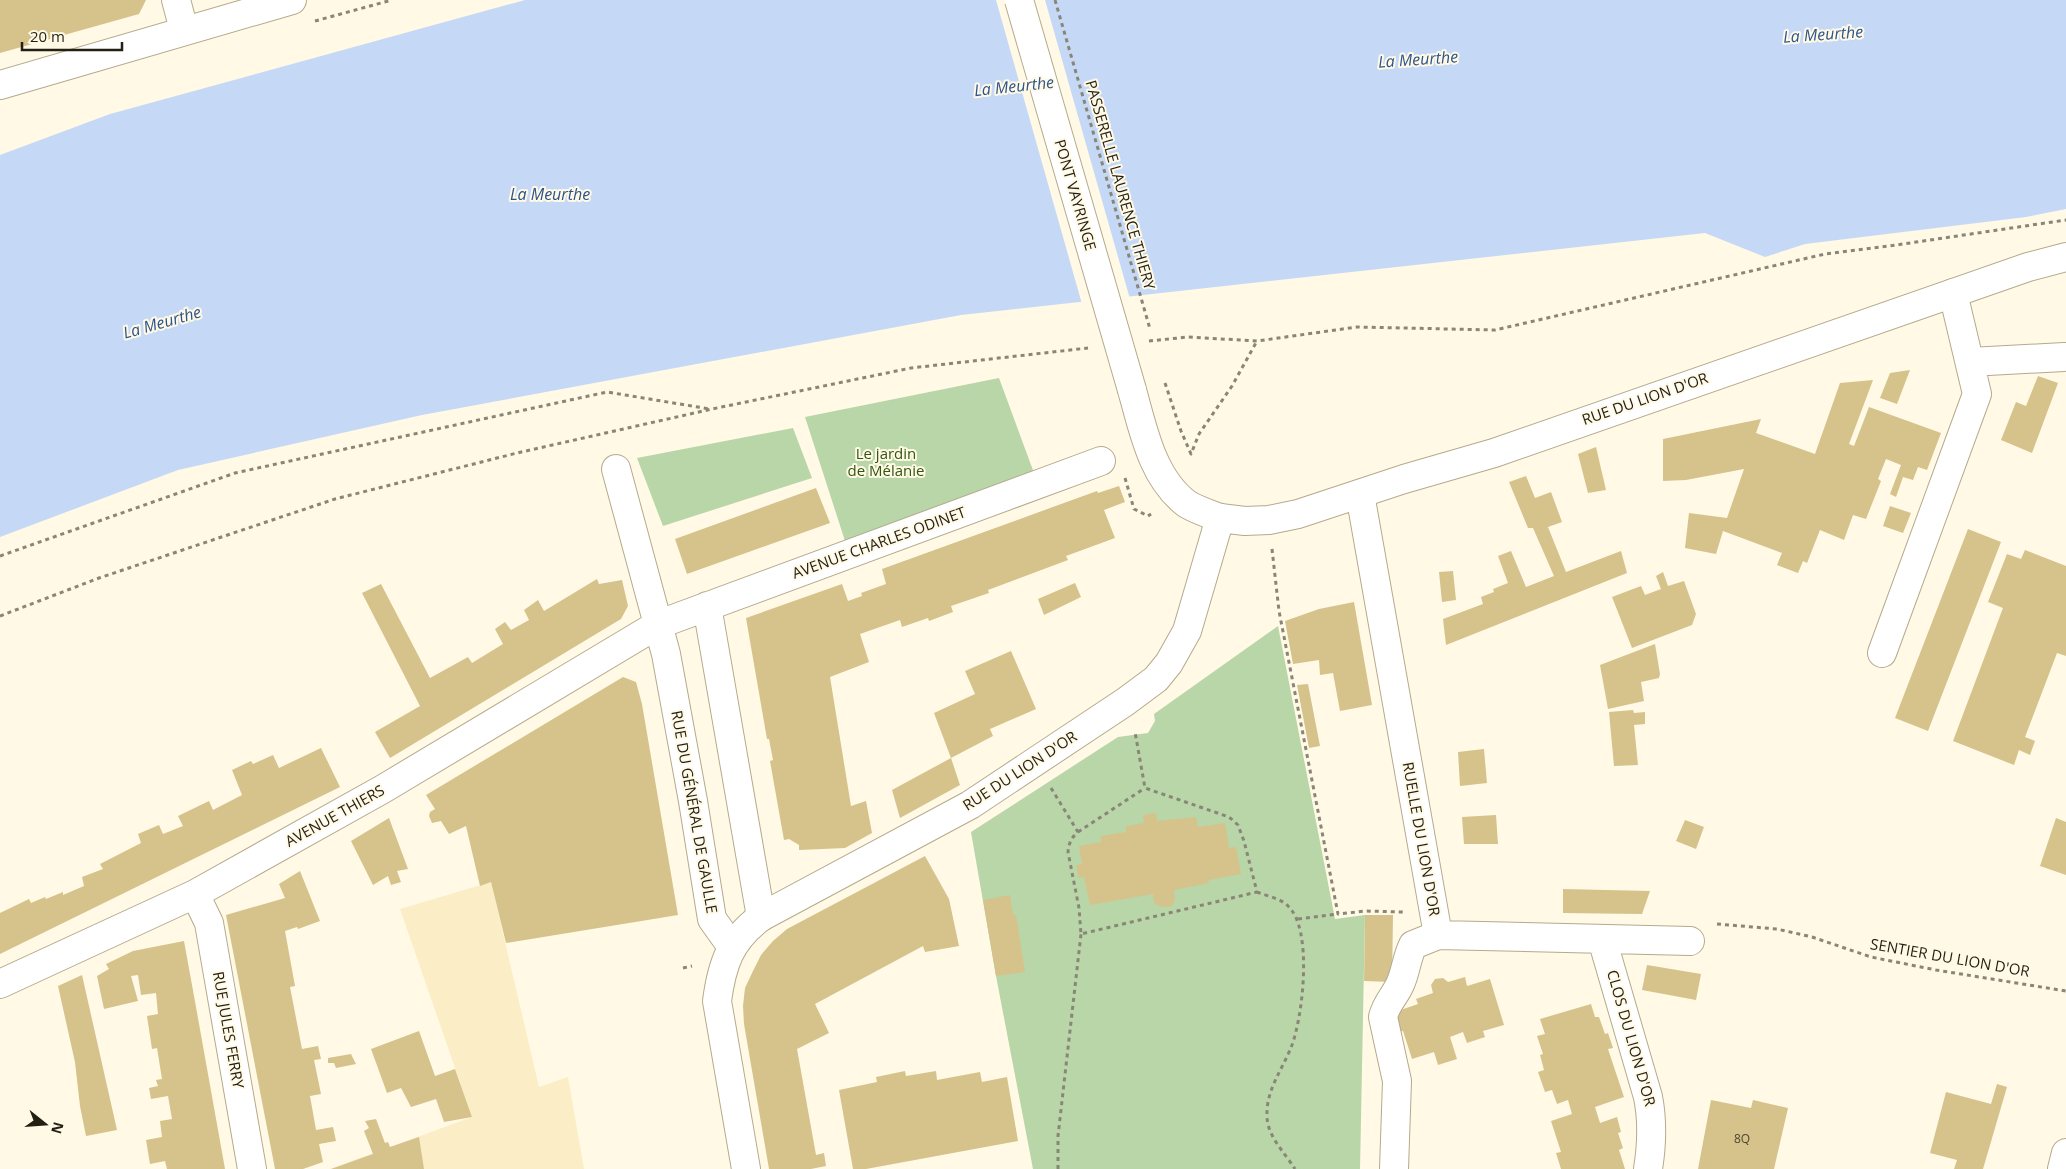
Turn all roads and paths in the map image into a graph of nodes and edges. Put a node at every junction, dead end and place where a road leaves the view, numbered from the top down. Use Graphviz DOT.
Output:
graph roads {
  1 [pos="176,0"];
  2 [pos="292,0"];
  3 [pos="1019,0"];
  4 [pos="1055,0"];
  5 [pos="184,30"];
  6 [pos="0,85"];
  7 [pos="2066,220"];
  8 [pos="2066,258"];
  9 [pos="1953,293"];
  10 [pos="1258,340"];
  11 [pos="1140,342"];
  12 [pos="1155,347"];
  13 [pos="1090,348"];
  14 [pos="2064,357"];
  15 [pos="1970,362"];
  16 [pos="1163,375"];
  17 [pos="1132,390"];
  18 [pos="712,409"];
  19 [pos="1100,461"];
  20 [pos="616,469"];
  21 [pos="1360,494"];
  22 [pos="1220,518"];
  23 [pos="1269,520"];
  24 [pos="0,556"];
  25 [pos="707,606"];
  26 [pos="0,616"];
  27 [pos="657,625"];
  28 [pos="1882,653"];
  29 [pos="1125,702"];
  30 [pos="1033,763"];
  31 [pos="1145,788"];
  32 [pos="1078,832"];
  33 [pos="1257,892"];
  34 [pos="195,894"];
  35 [pos="1338,914"];
  36 [pos="761,917"];
  37 [pos="1298,919"];
  38 [pos="1436,924"];
  39 [pos="1081,934"];
  40 [pos="1602,938"];
  41 [pos="1690,940"];
  42 [pos="732,947"];
  43 [pos="0,984"];
  44 [pos="2066,991"];
  45 [pos="2066,1153"];
  46 [pos="252,1169"];
  47 [pos="746,1169"];
  48 [pos="1058,1169"];
  49 [pos="1295,1169"];
  50 [pos="1394,1169"];
  51 [pos="1648,1169"];
  52 [pos="2062,1169"];
  1 -- 5 [label="street"];
  2 -- 5 [label="street"];
  3 -- 17 [label="street, PONT VAYRINGE, bridge"];
  4 -- 12 [label="path, PASSERELLE LAURENCE THIERY, bridge"];
  5 -- 6 [label="street"];
  7 -- 10 [label="path"];
  8 -- 9 [label="street, RUE DU LION D'OR"];
  9 -- 15 [label="street"];
  9 -- 21 [label="street, RUE DU LION D'OR"];
  10 -- 11 [label="path"];
  10 -- 16 [label="path"];
  13 -- 18 [label="path"];
  14 -- 15 [label="street"];
  15 -- 28 [label="street"];
  17 -- 22 [label="street, RUE DU LION D'OR"];
  18 -- 24 [label="path"];
  18 -- 26 [label="path"];
  19 -- 25 [label="street, AVENUE CHARLES ODINET"];
  20 -- 27 [label="street, RUE DU GÉNÉRAL DE GAULLE"];
  21 -- 23 [label="street, RUE DU LION D'OR"];
  21 -- 38 [label="street, RUELLE DU LION D'OR"];
  22 -- 23 [label="street, RUE DU LION D'OR"];
  22 -- 29 [label="street, RUE DU LION D'OR"];
  23 -- 35 [label="path"];
  25 -- 27 [label="street, AVENUE CHARLES ODINET"];
  25 -- 36 [label="street"];
  27 -- 34 [label="street, AVENUE THIERS"];
  27 -- 42 [label="street, RUE DU GÉNÉRAL DE GAULLE"];
  29 -- 30 [label="street, RUE DU LION D'OR"];
  29 -- 31 [label="path"];
  30 -- 32 [label="path"];
  30 -- 36 [label="street, RUE DU LION D'OR"];
  31 -- 32 [label="path"];
  31 -- 33 [label="path"];
  32 -- 39 [label="path"];
  33 -- 37 [label="path"];
  33 -- 39 [label="path"];
  34 -- 43 [label="street, AVENUE THIERS"];
  34 -- 46 [label="street, RUE JULES FERRY"];
  35 -- 37 [label="path"];
  35 -- 38 [label="path"];
  36 -- 42 [label="street, RUE DU LION D'OR"];
  37 -- 49 [label="path"];
  38 -- 40 [label="street, RUELLE DU LION D'OR"];
  38 -- 50 [label="street"];
  39 -- 48 [label="path"];
  40 -- 41 [label="street, RUELLE DU LION D'OR"];
  40 -- 51 [label="street, CLOS DU LION D'OR"];
  41 -- 44 [label="path, SENTIER DU LION D'OR"];
  42 -- 47 [label="street"];
  45 -- 52 [label="street"];
}
